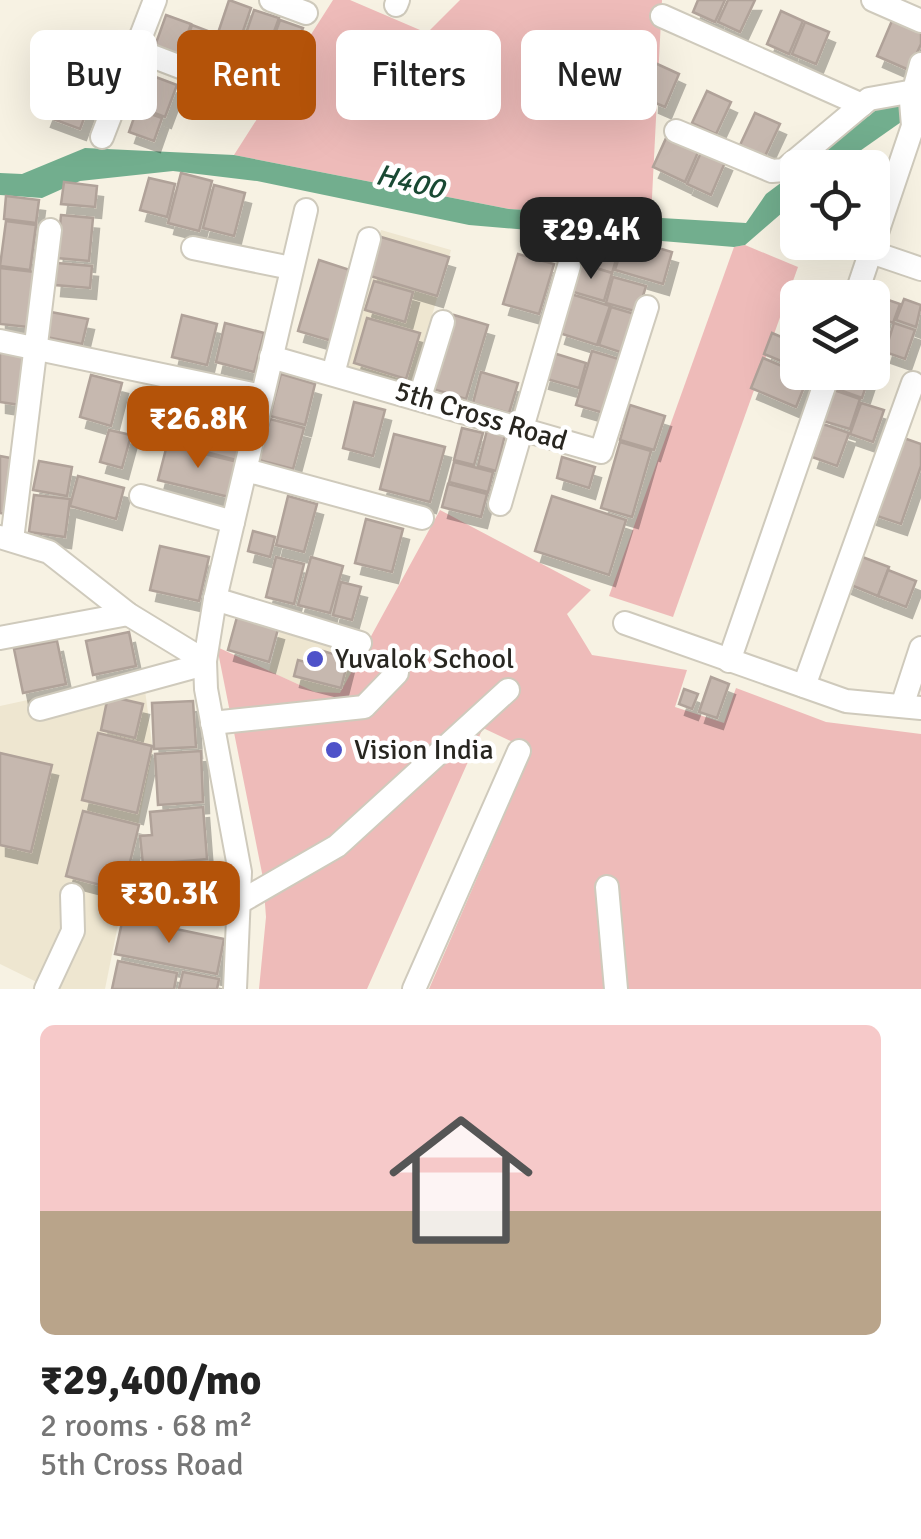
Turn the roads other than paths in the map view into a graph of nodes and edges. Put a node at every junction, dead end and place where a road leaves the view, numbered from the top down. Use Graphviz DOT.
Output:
graph roads {
  1 [pos="155,0"];
  2 [pos="271,0"];
  3 [pos="873,0"];
  4 [pos="306,14"];
  5 [pos="662,16"];
  6 [pos="921,20"];
  7 [pos="144,30"];
  8 [pos="921,64"];
  9 [pos="913,96"];
  10 [pos="862,105"];
  11 [pos="109,120"];
  12 [pos="676,131"];
  13 [pos="102,137"];
  14 [pos="890,191"];
  15 [pos="306,210"];
  16 [pos="50,230"];
  17 [pos="369,239"];
  18 [pos="193,248"];
  19 [pos="890,250"];
  20 [pos="569,266"];
  21 [pos="291,268"];
  22 [pos="921,269"];
  23 [pos="647,307"];
  24 [pos="443,322"];
  25 [pos="0,341"];
  26 [pos="34,348"];
  27 [pos="271,357"];
  28 [pos="333,374"];
  29 [pos="913,383"];
  30 [pos="823,390"];
  31 [pos="262,396"];
  32 [pos="420,396"];
  33 [pos="520,427"];
  34 [pos="246,470"];
  35 [pos="140,496"];
  36 [pos="500,504"];
  37 [pos="422,518"];
  38 [pos="233,522"];
  39 [pos="6,538"];
  40 [pos="215,599"];
  41 [pos="128,614"];
  42 [pos="625,623"];
  43 [pos="0,638"];
  44 [pos="360,643"];
  45 [pos="921,648"];
  46 [pos="729,661"];
  47 [pos="205,662"];
  48 [pos="397,673"];
  49 [pos="804,686"];
  50 [pos="508,690"];
  51 [pos="912,705"];
  52 [pos="40,709"];
  53 [pos="212,723"];
  54 [pos="518,751"];
  55 [pos="607,888"];
  56 [pos="72,895"];
  57 [pos="240,902"];
  58 [pos="46,989"];
  59 [pos="235,989"];
  60 [pos="414,989"];
  61 [pos="616,989"];
  1 -- 7 [label="street"];
  2 -- 4 [label="street"];
  3 -- 6 [label="street"];
  5 -- 10 [label="street"];
  8 -- 9 [label="street"];
  9 -- 10 [label="street"];
  9 -- 14 [label="street"];
  10 -- 12 [label="street"];
  11 -- 13 [label="street"];
  15 -- 21 [label="street"];
  16 -- 26 [label="street"];
  17 -- 28 [label="street"];
  18 -- 21 [label="street"];
  19 -- 22 [label="street"];
  20 -- 33 [label="street"];
  21 -- 27 [label="street"];
  23 -- 33 [label="street, 5th Cross Road"];
  24 -- 32 [label="street"];
  25 -- 26 [label="street"];
  26 -- 31 [label="street"];
  26 -- 39 [label="street"];
  27 -- 28 [label="street, 5th Cross Road"];
  27 -- 31 [label="street"];
  28 -- 32 [label="street, 5th Cross Road"];
  29 -- 49 [label="street"];
  30 -- 46 [label="street"];
  31 -- 34 [label="street"];
  32 -- 33 [label="street, 5th Cross Road"];
  33 -- 36 [label="street"];
  34 -- 37 [label="street"];
  34 -- 38 [label="street"];
  35 -- 38 [label="street"];
  38 -- 40 [label="street"];
  39 -- 41 [label="street"];
  40 -- 44 [label="street"];
  40 -- 47 [label="street"];
  41 -- 43 [label="street"];
  41 -- 47 [label="street"];
  42 -- 46 [label="street"];
  45 -- 51 [label="street"];
  46 -- 49 [label="street"];
  47 -- 52 [label="street"];
  47 -- 53 [label="street"];
  48 -- 53 [label="street"];
  49 -- 51 [label="street"];
  50 -- 57 [label="street"];
  53 -- 57 [label="street"];
  54 -- 60 [label="street"];
  55 -- 61 [label="street"];
  56 -- 58 [label="street"];
  57 -- 59 [label="street"];
}
